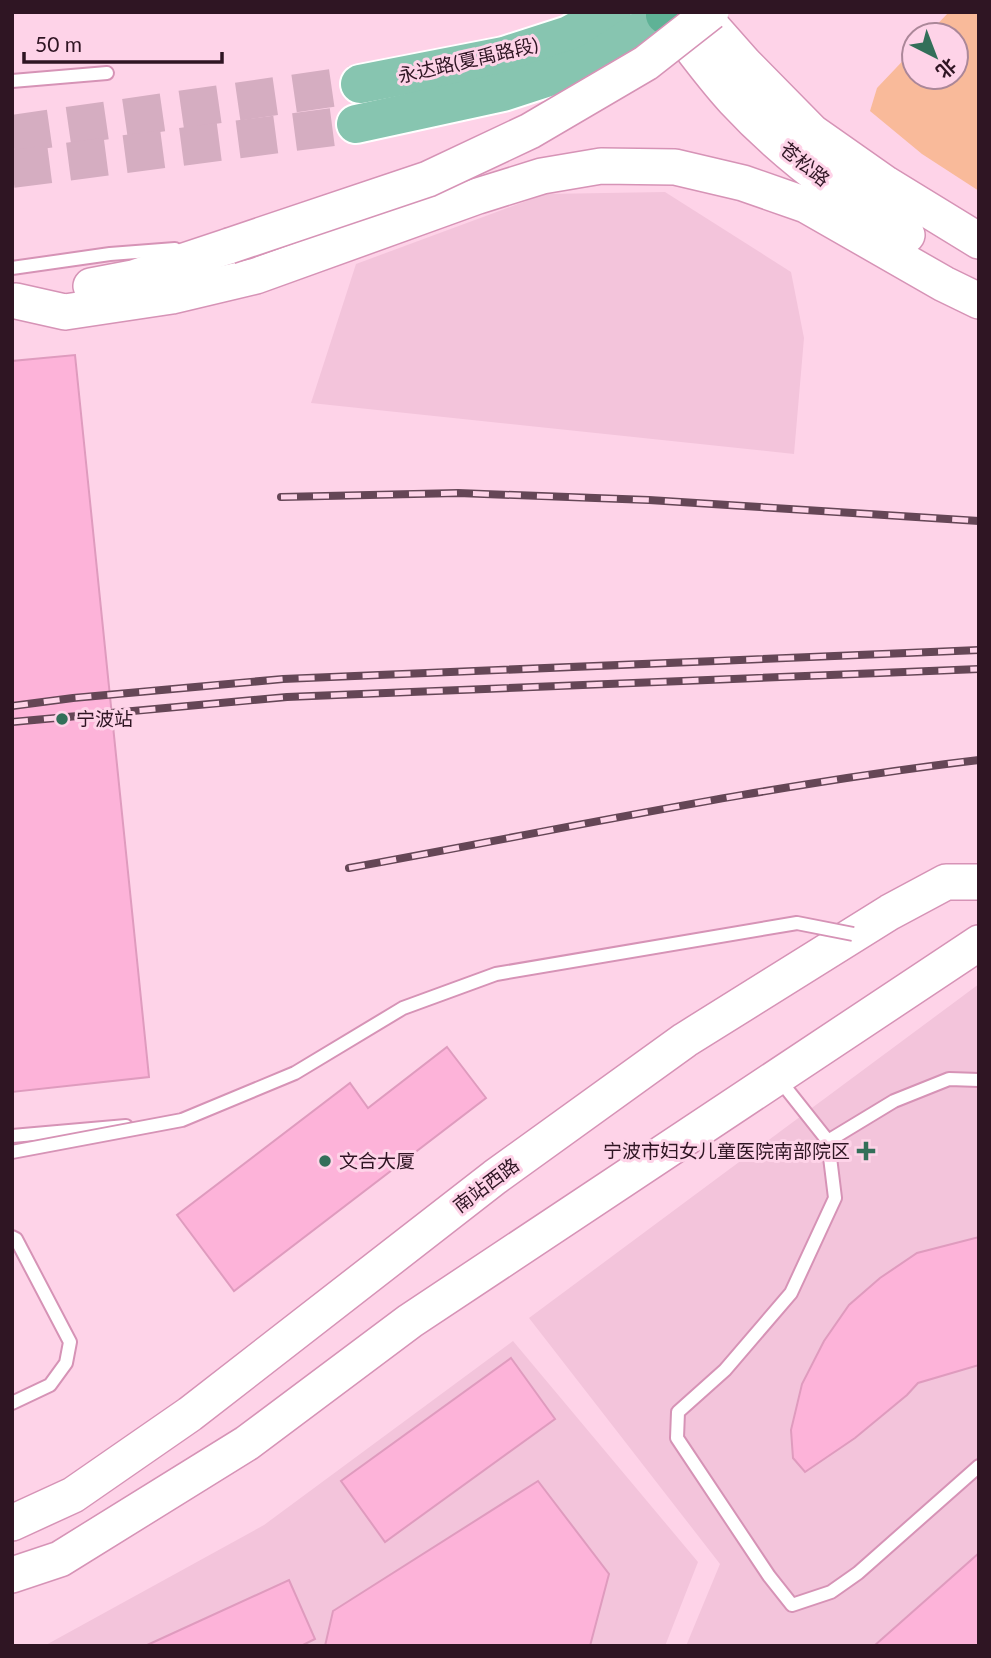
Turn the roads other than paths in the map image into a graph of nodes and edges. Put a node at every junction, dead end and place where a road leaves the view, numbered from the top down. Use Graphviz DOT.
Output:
graph roads {
  1 [pos="611,12"];
  2 [pos="711,12"];
  3 [pos="674,13"];
  4 [pos="107,72"];
  5 [pos="12,81"];
  6 [pos="360,84"];
  7 [pos="356,124"];
  8 [pos="979,241"];
  9 [pos="979,278"];
  10 [pos="14,290"];
  11 [pos="979,301"];
  12 [pos="979,882"];
  13 [pos="853,934"];
  14 [pos="979,943"];
  15 [pos="777,1077"];
  16 [pos="979,1080"];
  17 [pos="182,1120"];
  18 [pos="12,1136"];
  19 [pos="828,1141"];
  20 [pos="12,1153"];
  21 [pos="12,1237"];
  22 [pos="12,1403"];
  23 [pos="979,1466"];
  24 [pos="12,1522"];
  25 [pos="12,1575"];
  1 -- 6 [label="main road, 永达路(夏禹路段)"];
  2 -- 10 [label="main road, bridge"];
  3 -- 7 [label="main road"];
  3 -- 8 [label="main road, 苍松路"];
  3 -- 9 [label="main road, 苍松路"];
  4 -- 5 [label="lane"];
  10 -- 11 [label="main road"];
  12 -- 13 [label="main road, 南站西路"];
  13 -- 17 [label="lane, bridge"];
  13 -- 24 [label="main road, 南站西路"];
  14 -- 15 [label="main road"];
  15 -- 19 [label="lane"];
  15 -- 25 [label="main road"];
  16 -- 19 [label="lane"];
  17 -- 18 [label="lane, bridge"];
  17 -- 20 [label="lane, bridge"];
  19 -- 23 [label="lane"];
  21 -- 22 [label="lane"];
}
